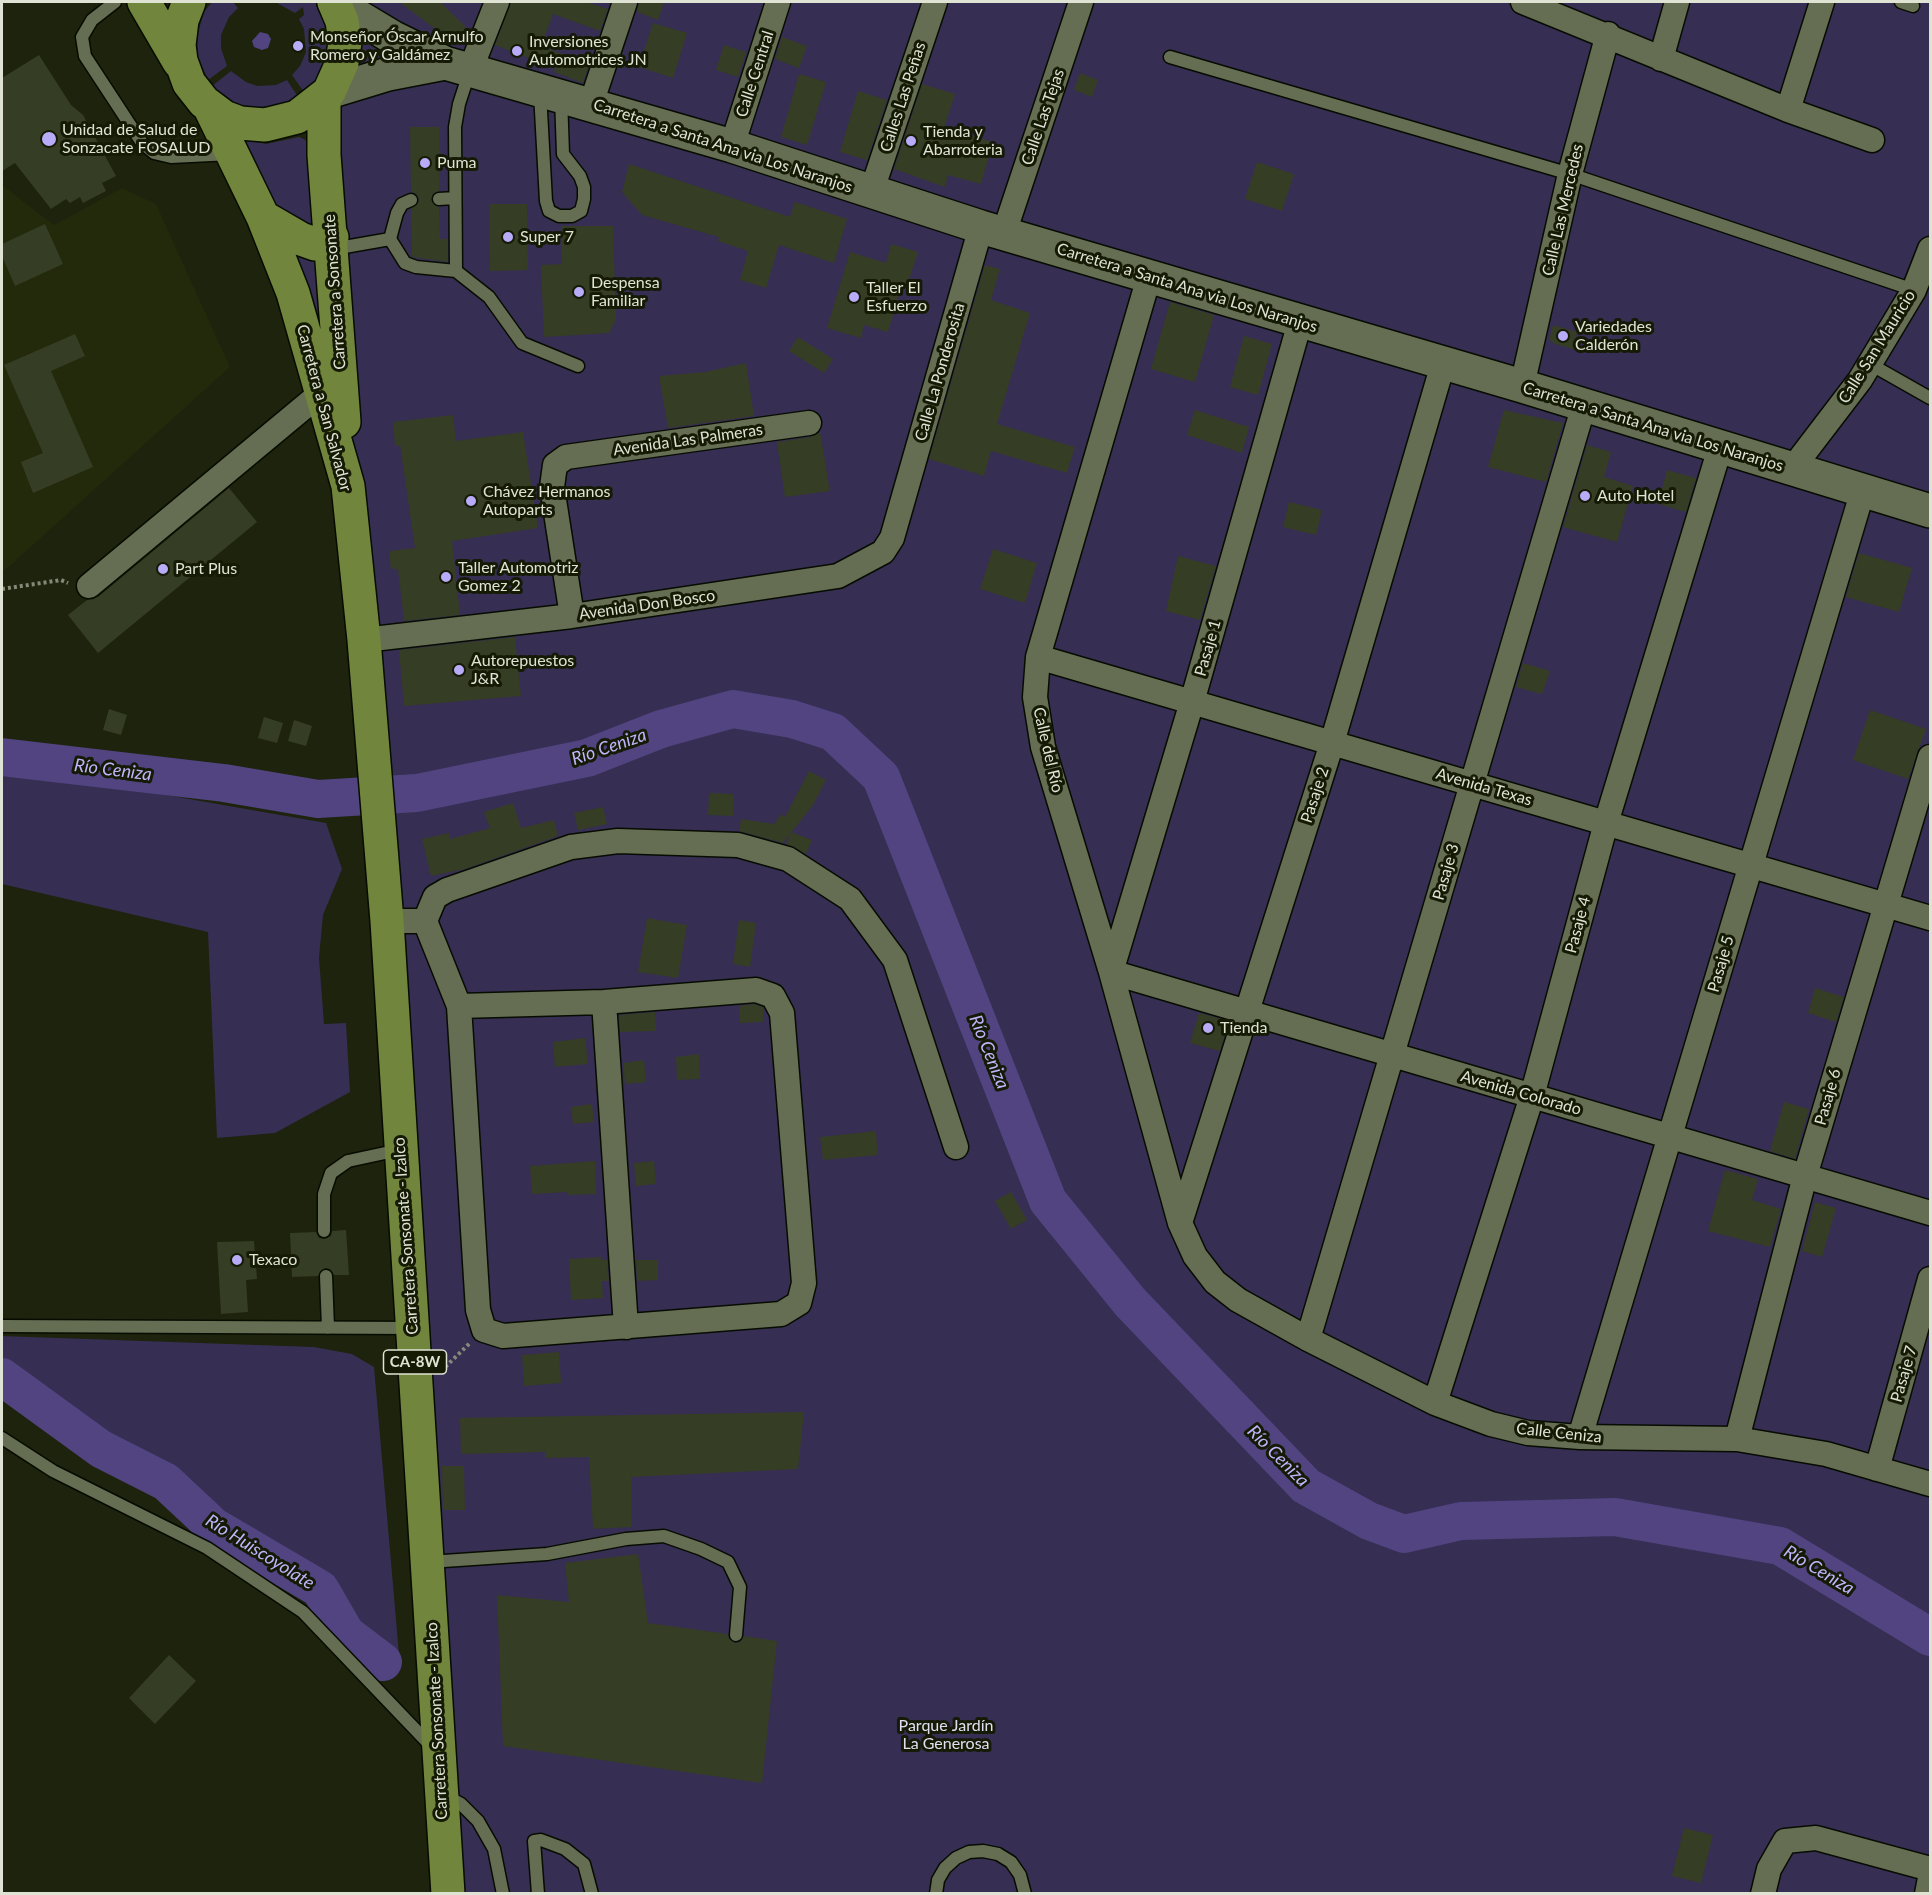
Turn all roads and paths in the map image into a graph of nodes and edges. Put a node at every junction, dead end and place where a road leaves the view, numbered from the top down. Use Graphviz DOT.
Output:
graph roads {
  1 [pos="115,2"];
  2 [pos="144,2"];
  3 [pos="189,2"];
  4 [pos="334,2"];
  5 [pos="497,2"];
  6 [pos="625,2"];
  7 [pos="778,2"];
  8 [pos="935,2"];
  9 [pos="1082,2"];
  10 [pos="1523,2"];
  11 [pos="1677,2"];
  12 [pos="1822,2"];
  13 [pos="1608,34"];
  14 [pos="1170,57"];
  15 [pos="1660,59"];
  16 [pos="458,65"];
  17 [pos="183,69"];
  18 [pos="326,95"];
  19 [pos="564,96"];
  20 [pos="210,108"];
  21 [pos="1788,110"];
  22 [pos="1872,140"];
  23 [pos="732,146"];
  24 [pos="232,154"];
  25 [pos="1570,174"];
  26 [pos="871,193"];
  27 [pos="455,198"];
  28 [pos="439,199"];
  29 [pos="411,200"];
  30 [pos="263,217"];
  31 [pos="992,230"];
  32 [pos="390,239"];
  33 [pos="333,243"];
  34 [pos="1924,270"];
  35 [pos="456,271"];
  36 [pos="1149,277"];
  37 [pos="1300,322"];
  38 [pos="1443,364"];
  39 [pos="1870,364"];
  40 [pos="578,366"];
  41 [pos="1522,386"];
  42 [pos="321,393"];
  43 [pos="1930,398"];
  44 [pos="1584,405"];
  45 [pos="809,423"];
  46 [pos="1720,448"];
  47 [pos="1792,469"];
  48 [pos="348,486"];
  49 [pos="1863,490"];
  50 [pos="1930,511"];
  51 [pos="898,516"];
  52 [pos="89,586"];
  53 [pos="2,588"];
  54 [pos="572,616"];
  55 [pos="364,640"];
  56 [pos="1038,657"];
  57 [pos="1192,702"];
  58 [pos="1332,743"];
  59 [pos="1930,757"];
  60 [pos="1471,784"];
  61 [pos="1606,823"];
  62 [pos="378,830"];
  63 [pos="1750,865"];
  64 [pos="1885,904"];
  65 [pos="1930,918"];
  66 [pos="387,921"];
  67 [pos="425,921"];
  68 [pos="1112,972"];
  69 [pos="604,1002"];
  70 [pos="459,1006"];
  71 [pos="1245,1011"];
  72 [pos="1394,1055"];
  73 [pos="1532,1096"];
  74 [pos="1671,1136"];
  75 [pos="956,1147"];
  76 [pos="399,1150"];
  77 [pos="1805,1176"];
  78 [pos="1930,1213"];
  79 [pos="1180,1223"];
  80 [pos="324,1231"];
  81 [pos="326,1276"];
  82 [pos="1930,1279"];
  83 [pos="2,1326"];
  84 [pos="626,1327"];
  85 [pos="328,1328"];
  86 [pos="413,1328"];
  87 [pos="484,1330"];
  88 [pos="1308,1339"];
  89 [pos="417,1394"];
  90 [pos="1435,1402"];
  91 [pos="1580,1437"];
  92 [pos="2,1438"];
  93 [pos="1737,1439"];
  94 [pos="1877,1469"];
  95 [pos="1930,1484"];
  96 [pos="428,1562"];
  97 [pos="736,1635"];
  98 [pos="440,1755"];
  99 [pos="442,1793"];
  100 [pos="1930,1869"];
  101 [pos="1930,1878"];
  102 [pos="448,1893"];
  103 [pos="503,1893"];
  104 [pos="538,1893"];
  105 [pos="592,1893"];
  106 [pos="936,1893"];
  107 [pos="1025,1893"];
  108 [pos="1763,1893"];
  109 [pos="1927,1893"];
  1 -- 24 [label="lane"];
  2 -- 17 [label="main road"];
  3 -- 17 [label="main road"];
  4 -- 16 [label="main road, Carretera a Santa Ana via Los Naranjos"];
  4 -- 18 [label="main road"];
  5 -- 16 [label="street"];
  6 -- 19 [label="street"];
  7 -- 23 [label="street, Calle Central"];
  8 -- 26 [label="street, Calles Las Peñas"];
  9 -- 31 [label="street, Calle Las Tejas"];
  10 -- 13 [label="street"];
  11 -- 15 [label="street"];
  12 -- 21 [label="street"];
  13 -- 15 [label="street"];
  13 -- 25 [label="street, Calle Las Mercedes"];
  14 -- 25 [label="lane"];
  15 -- 21 [label="street"];
  16 -- 18 [label="main road"];
  16 -- 19 [label="main road, Carretera a Santa Ana via Los Naranjos"];
  16 -- 27 [label="lane"];
  17 -- 20 [label="main road"];
  18 -- 20 [label="main road"];
  18 -- 33 [label="main road, Carretera a Sonsonate"];
  19 -- 19 [label="lane"];
  19 -- 23 [label="main road, Carretera a Santa Ana via Los Naranjos"];
  20 -- 24 [label="main road, Carretera a San Salvador"];
  21 -- 22 [label="street"];
  23 -- 26 [label="main road, Carretera a Santa Ana via Los Naranjos"];
  24 -- 30 [label="main road, Carretera a San Salvador"];
  25 -- 34 [label="lane"];
  25 -- 41 [label="street, Calle Las Mercedes"];
  26 -- 31 [label="main road, Carretera a Santa Ana via Los Naranjos"];
  27 -- 28 [label="lane"];
  27 -- 35 [label="lane"];
  29 -- 32 [label="lane"];
  30 -- 33 [label="main road"];
  30 -- 42 [label="main road, Carretera a San Salvador"];
  31 -- 36 [label="main road, Carretera a Santa Ana via Los Naranjos"];
  31 -- 51 [label="street, Calle La Ponderosita"];
  32 -- 33 [label="lane"];
  32 -- 35 [label="lane"];
  33 -- 48 [label="main road, Carretera a Sonsonate"];
  34 -- 39 [label="street, Calle San Mauricio"];
  35 -- 40 [label="lane"];
  36 -- 37 [label="main road, Carretera a Santa Ana via Los Naranjos"];
  36 -- 56 [label="street, Calle del Río"];
  37 -- 38 [label="main road, Carretera a Santa Ana via Los Naranjos"];
  37 -- 57 [label="street, Pasaje 1"];
  38 -- 41 [label="main road, Carretera a Santa Ana via Los Naranjos"];
  38 -- 58 [label="street, Pasaje 2"];
  39 -- 43 [label="lane"];
  39 -- 47 [label="street, Calle San Mauricio"];
  41 -- 44 [label="main road, Carretera a Santa Ana via Los Naranjos"];
  42 -- 48 [label="main road, Carretera a San Salvador"];
  42 -- 52 [label="street"];
  44 -- 46 [label="main road, Carretera a Santa Ana via Los Naranjos"];
  44 -- 60 [label="street, Pasaje 3"];
  45 -- 54 [label="street, Avenida Las Palmeras"];
  46 -- 47 [label="main road, Carretera a Santa Ana via Los Naranjos"];
  46 -- 61 [label="street, Pasaje 4"];
  47 -- 49 [label="main road, Carretera a Santa Ana via Los Naranjos"];
  48 -- 55 [label="main road, Carretera a San Salvador"];
  49 -- 50 [label="main road, Carretera a Santa Ana via Los Naranjos"];
  49 -- 63 [label="street, Pasaje 5"];
  51 -- 54 [label="street, Avenida Don Bosco"];
  52 -- 53 [label="path"];
  54 -- 55 [label="street, Avenida Don Bosco"];
  55 -- 62 [label="main road, Carretera a San Salvador"];
  56 -- 57 [label="street, Avenida Texas"];
  56 -- 68 [label="street, Calle del Río"];
  57 -- 58 [label="street, Avenida Texas"];
  57 -- 68 [label="street, Pasaje 1"];
  58 -- 60 [label="street, Avenida Texas"];
  58 -- 71 [label="street, Pasaje 2"];
  59 -- 64 [label="street, Pasaje 6"];
  60 -- 61 [label="street, Avenida Texas"];
  60 -- 72 [label="street, Pasaje 3"];
  61 -- 63 [label="street, Avenida Texas"];
  61 -- 73 [label="street, Pasaje 4"];
  62 -- 66 [label="main road, Carretera Sonsonate - Izalco / CA-8W"];
  63 -- 64 [label="street, Avenida Texas"];
  63 -- 74 [label="street, Pasaje 5"];
  64 -- 65 [label="street, Avenida Texas"];
  64 -- 77 [label="street, Pasaje 6"];
  66 -- 67 [label="street"];
  66 -- 76 [label="main road, Carretera Sonsonate - Izalco / CA-8W"];
  67 -- 70 [label="street"];
  67 -- 75 [label="street"];
  68 -- 71 [label="street, Avenida Colorado"];
  68 -- 79 [label="street, Calle del Río"];
  69 -- 70 [label="street"];
  69 -- 84 [label="street"];
  69 -- 84 [label="street"];
  70 -- 87 [label="street"];
  71 -- 72 [label="street, Avenida Colorado"];
  71 -- 79 [label="street, Pasaje 2"];
  72 -- 73 [label="street, Avenida Colorado"];
  72 -- 88 [label="street, Pasaje 3"];
  73 -- 74 [label="street, Avenida Colorado"];
  73 -- 90 [label="street, Pasaje 4"];
  74 -- 77 [label="street, Avenida Colorado"];
  74 -- 91 [label="street, Pasaje 5"];
  76 -- 80 [label="lane"];
  76 -- 86 [label="main road, Carretera Sonsonate - Izalco / CA-8W"];
  77 -- 78 [label="street, Avenida Colorado"];
  77 -- 93 [label="street, Pasaje 6"];
  79 -- 88 [label="street, Calle Ceniza"];
  81 -- 85 [label="lane"];
  82 -- 94 [label="street, Pasaje 7"];
  83 -- 85 [label="lane"];
  84 -- 87 [label="street"];
  85 -- 86 [label="lane"];
  86 -- 89 [label="main road, Carretera Sonsonate - Izalco / CA-8W"];
  87 -- 89 [label="path"];
  88 -- 90 [label="street, Calle Ceniza"];
  89 -- 96 [label="main road, Carretera Sonsonate - Izalco / CA-8W"];
  90 -- 91 [label="street, Calle Ceniza"];
  91 -- 93 [label="street, Calle Ceniza"];
  92 -- 98 [label="lane"];
  93 -- 94 [label="street, Calle Ceniza"];
  94 -- 95 [label="street, Calle Ceniza"];
  96 -- 97 [label="lane"];
  96 -- 98 [label="main road, Carretera Sonsonate - Izalco / CA-8W"];
  98 -- 99 [label="main road, Carretera Sonsonate - Izalco / CA-8W"];
  99 -- 102 [label="main road, Carretera Sonsonate - Izalco / CA-8W"];
  99 -- 103 [label="lane"];
  100 -- 108 [label="street"];
  101 -- 109 [label="street"];
  104 -- 105 [label="lane"];
  106 -- 107 [label="lane"];
}
